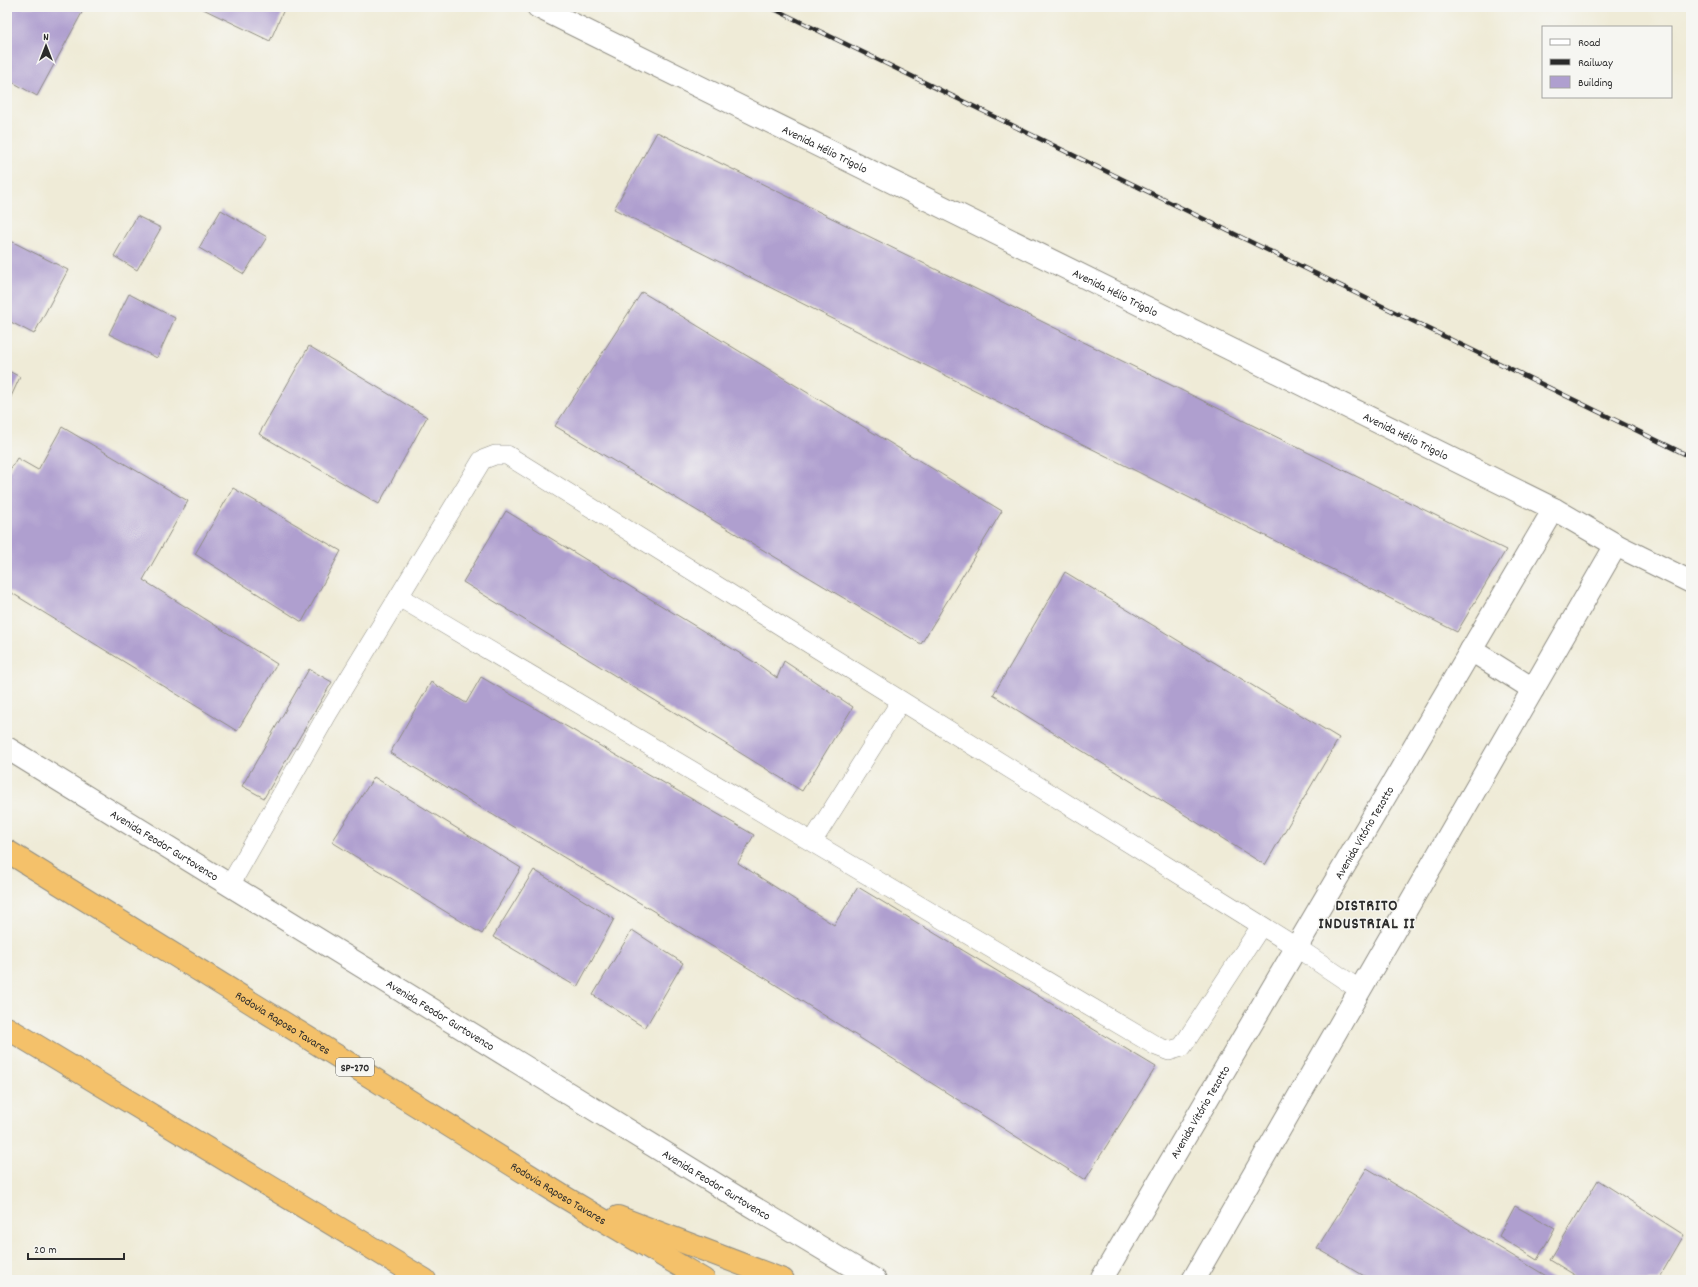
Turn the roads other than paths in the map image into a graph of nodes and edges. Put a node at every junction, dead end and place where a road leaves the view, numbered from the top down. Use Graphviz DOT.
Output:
graph roads {
  1 [pos="538,7"];
  2 [pos="1554,509"];
  3 [pos="1616,545"];
  4 [pos="1691,582"];
  5 [pos="398,597"];
  6 [pos="1471,650"];
  7 [pos="1533,689"];
  8 [pos="901,701"];
  9 [pos="7,748"];
  10 [pos="812,842"];
  11 [pos="7,851"];
  12 [pos="230,885"];
  13 [pos="1261,926"];
  14 [pos="1296,948"];
  15 [pos="1360,990"];
  16 [pos="7,1028"];
  17 [pos="561,1195"];
  18 [pos="425,1280"];
  19 [pos="704,1280"];
  20 [pos="783,1280"];
  21 [pos="875,1280"];
  22 [pos="1101,1280"];
  23 [pos="1193,1280"];
  1 -- 2 [label="street, Avenida Hélio Trigolo"];
  2 -- 3 [label="street, Avenida Hélio Trigolo"];
  2 -- 6 [label="street, Avenida Vitório Tezotto"];
  3 -- 4 [label="street, Avenida Hélio Trigolo"];
  3 -- 7 [label="street"];
  5 -- 8 [label="lane"];
  5 -- 10 [label="lane"];
  5 -- 12 [label="lane"];
  6 -- 7 [label="street"];
  6 -- 14 [label="street, Avenida Vitório Tezotto"];
  7 -- 15 [label="street"];
  8 -- 10 [label="lane"];
  8 -- 13 [label="lane"];
  9 -- 12 [label="street, Avenida Feodor Gurtovenco"];
  10 -- 13 [label="lane"];
  11 -- 17 [label="highway, Rodovia Raposo Tavares / SP-270"];
  12 -- 21 [label="street, Avenida Feodor Gurtovenco"];
  13 -- 14 [label="lane"];
  14 -- 15 [label="lane"];
  14 -- 22 [label="street, Avenida Vitório Tezotto"];
  15 -- 23 [label="street"];
  16 -- 18 [label="highway"];
  17 -- 19 [label="highway, Rodovia Raposo Tavares / SP-270"];
  17 -- 20 [label="highway"];
}
